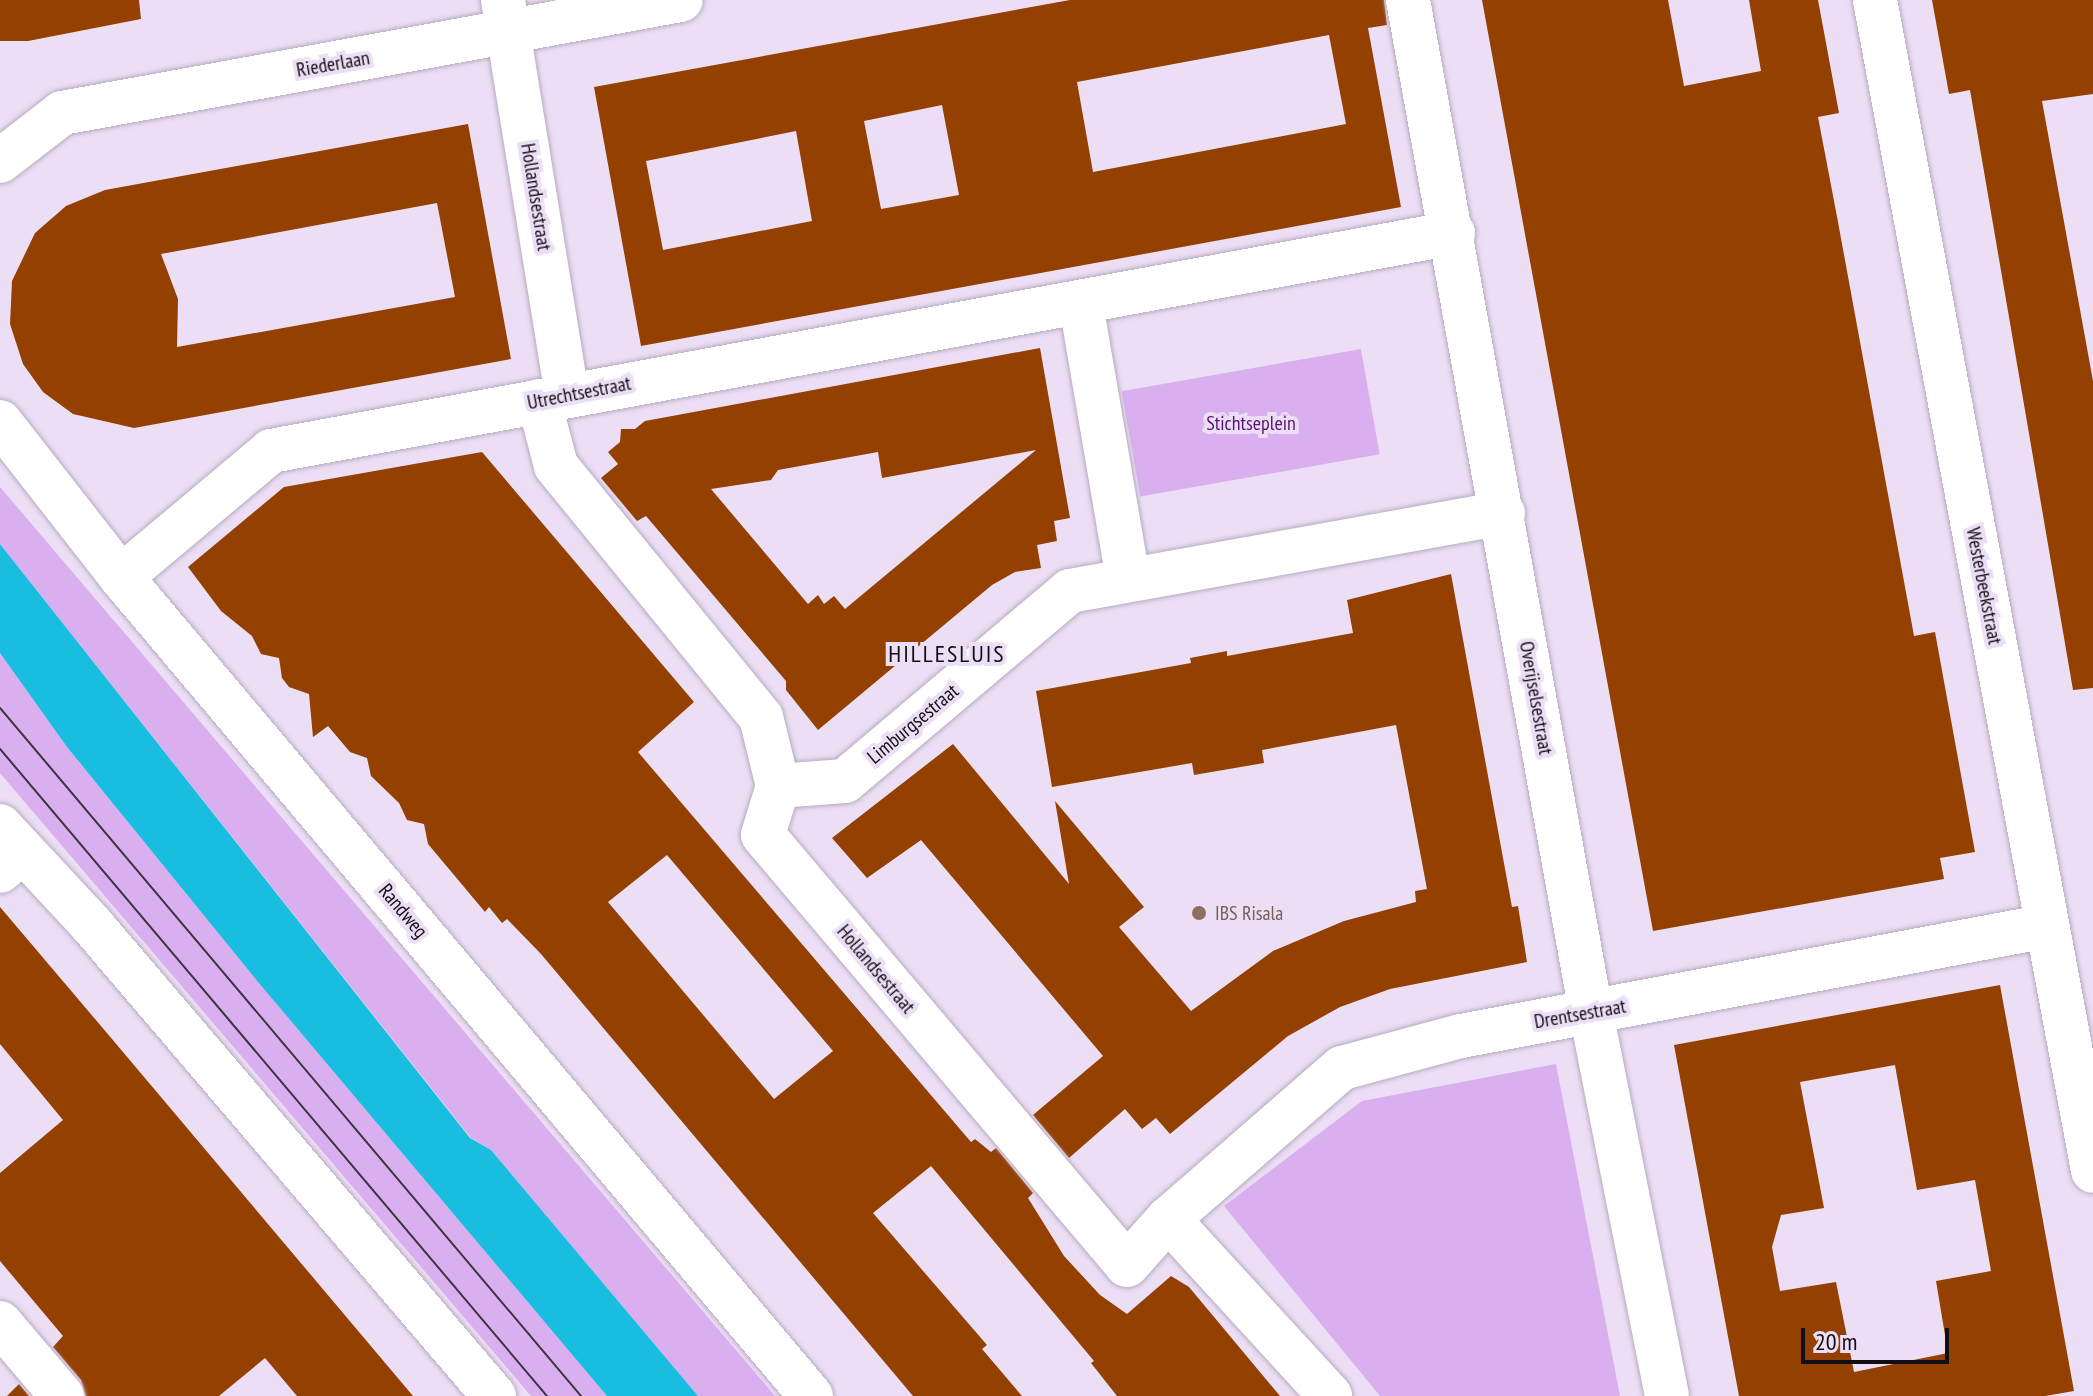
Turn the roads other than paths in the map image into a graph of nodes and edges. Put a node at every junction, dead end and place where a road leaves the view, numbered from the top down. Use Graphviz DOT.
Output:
graph roads {
  1 [pos="681,0"];
  2 [pos="1408,0"];
  3 [pos="1875,0"];
  4 [pos="506,16"];
  5 [pos="0,161"];
  6 [pos="1453,233"];
  7 [pos="1081,304"];
  8 [pos="553,397"];
  9 [pos="0,422"];
  10 [pos="1503,513"];
  11 [pos="121,577"];
  12 [pos="1128,579"];
  13 [pos="778,786"];
  14 [pos="7,850"];
  15 [pos="2047,926"];
  16 [pos="1591,1012"];
  17 [pos="2093,1171"];
  18 [pos="1168,1219"];
  19 [pos="0,1323"];
  20 [pos="62,1396"];
  21 [pos="494,1396"];
  22 [pos="811,1396"];
  23 [pos="1330,1396"];
  24 [pos="1667,1396"];
  1 -- 4 [label="street, Riederlaan"];
  2 -- 6 [label="street, Overijselsestraat"];
  3 -- 15 [label="street, Westerbeekstraat"];
  4 -- 5 [label="street, Riederlaan"];
  4 -- 8 [label="street, Hollandsestraat"];
  6 -- 7 [label="street"];
  6 -- 10 [label="street, Overijselsestraat"];
  7 -- 8 [label="street, Utrechtsestraat"];
  7 -- 12 [label="street"];
  8 -- 11 [label="street, Utrechtsestraat"];
  8 -- 13 [label="street, Hollandsestraat"];
  9 -- 11 [label="street, Randweg"];
  10 -- 12 [label="street"];
  10 -- 16 [label="street, Overijselsestraat"];
  11 -- 22 [label="street, Randweg"];
  12 -- 13 [label="street, Limburgsestraat"];
  13 -- 18 [label="street, Hollandsestraat"];
  14 -- 21 [label="street"];
  15 -- 16 [label="street, Drentsestraat"];
  15 -- 17 [label="street, Westerbeekstraat"];
  16 -- 18 [label="street, Drentsestraat"];
  16 -- 24 [label="street, Overijselsestraat"];
  18 -- 23 [label="street"];
  19 -- 20 [label="street"];
}
